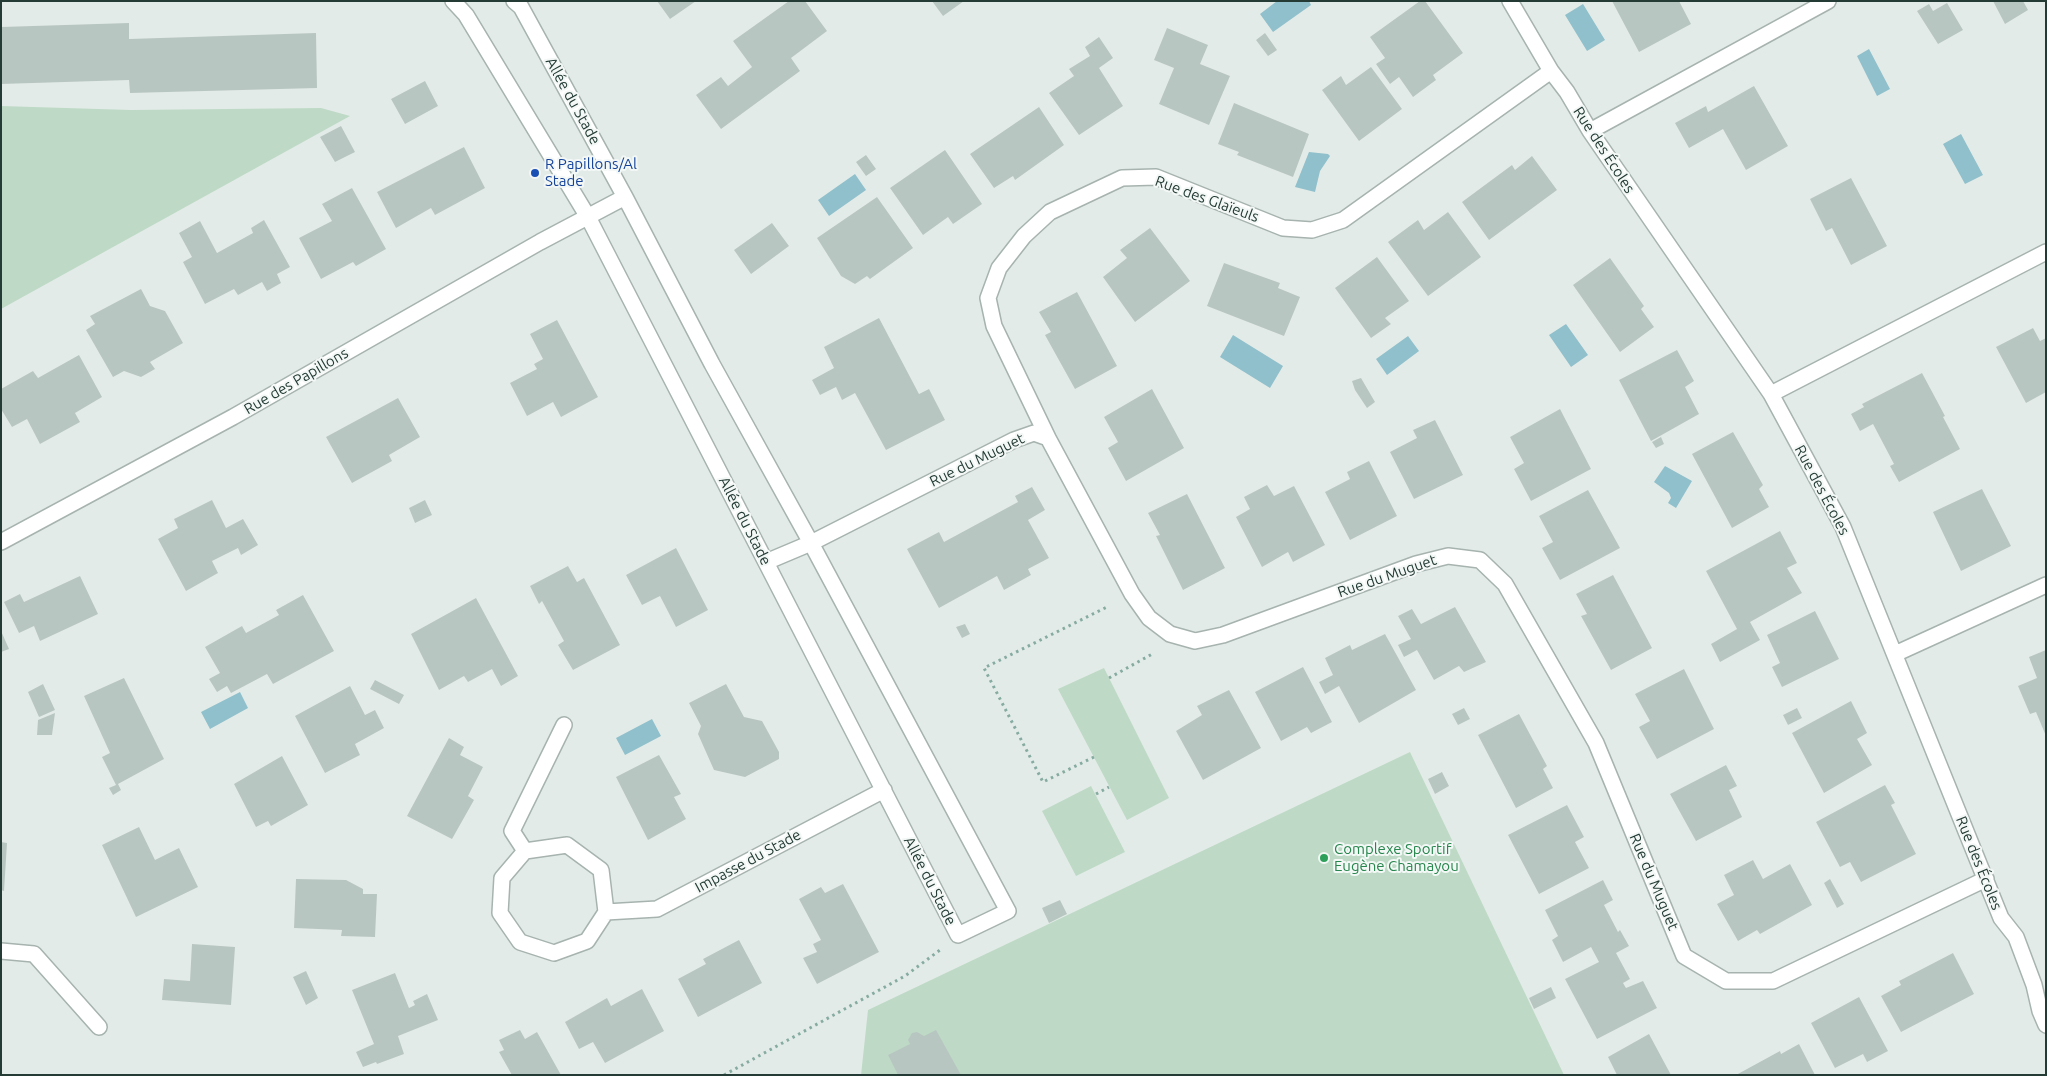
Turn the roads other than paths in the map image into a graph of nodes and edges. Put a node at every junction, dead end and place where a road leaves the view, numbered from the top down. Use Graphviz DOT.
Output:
graph roads {
  1 [pos="453,1"];
  2 [pos="514,1"];
  3 [pos="1510,1"];
  4 [pos="1828,1"];
  5 [pos="1551,71"];
  6 [pos="1590,131"];
  7 [pos="625,197"];
  8 [pos="588,217"];
  9 [pos="2046,252"];
  10 [pos="1771,394"];
  11 [pos="1048,438"];
  12 [pos="1,542"];
  13 [pos="811,543"];
  14 [pos="766,562"];
  15 [pos="2046,585"];
  16 [pos="1895,654"];
  17 [pos="564,726"];
  18 [pos="884,790"];
  19 [pos="525,851"];
  20 [pos="1986,879"];
  21 [pos="606,912"];
  22 [pos="1,951"];
  23 [pos="2046,1025"];
  24 [pos="99,1027"];
  1 -- 8 [label="street, Allée du Stade"];
  2 -- 7 [label="street, Allée du Stade"];
  3 -- 5 [label="street, Rue des Écoles"];
  4 -- 6 [label="street"];
  5 -- 6 [label="street, Rue des Écoles"];
  5 -- 11 [label="street, Rue des Glaïeuls"];
  6 -- 10 [label="street, Rue des Écoles"];
  7 -- 8 [label="street, Rue des Papillons"];
  7 -- 13 [label="street, Allée du Stade"];
  8 -- 12 [label="street, Rue des Papillons"];
  8 -- 14 [label="street, Allée du Stade"];
  9 -- 10 [label="street"];
  10 -- 16 [label="street, Rue des Écoles"];
  11 -- 13 [label="street, Rue du Muguet"];
  11 -- 20 [label="street, Rue du Muguet"];
  13 -- 14 [label="street, Rue du Muguet"];
  13 -- 18 [label="street, Allée du Stade"];
  14 -- 18 [label="street, Allée du Stade"];
  15 -- 16 [label="street"];
  16 -- 20 [label="street, Rue des Écoles"];
  17 -- 19 [label="street"];
  18 -- 21 [label="street, Impasse du Stade"];
  19 -- 21 [label="street"];
  19 -- 21 [label="street"];
  20 -- 23 [label="street, Rue des Écoles"];
  22 -- 24 [label="street"];
}
